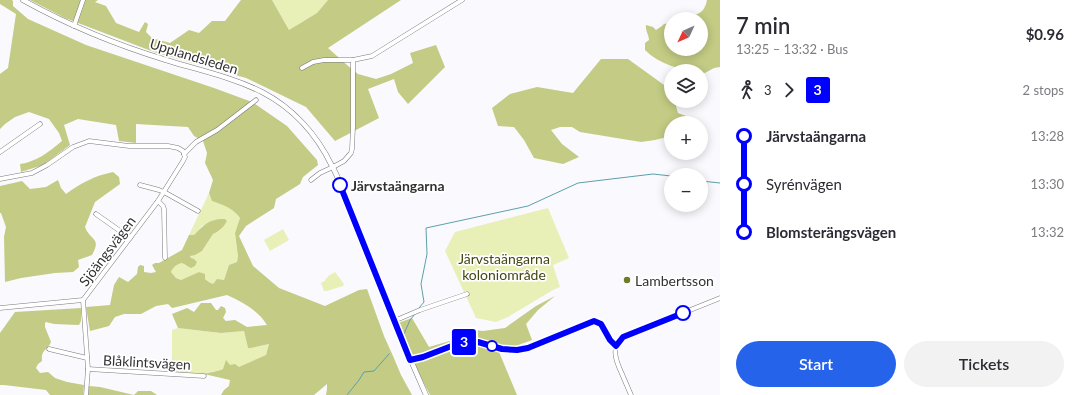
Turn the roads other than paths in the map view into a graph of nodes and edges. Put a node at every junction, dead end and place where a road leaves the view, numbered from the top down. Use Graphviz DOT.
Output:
graph roads {
  1 [pos="23,0"];
  2 [pos="83,0"];
  3 [pos="462,0"];
  4 [pos="74,26"];
  5 [pos="353,60"];
  6 [pos="302,68"];
  7 [pos="256,100"];
  8 [pos="40,124"];
  9 [pos="0,152"];
  10 [pos="184,154"];
  11 [pos="333,167"];
  12 [pos="0,179"];
  13 [pos="311,180"];
  14 [pos="140,185"];
  15 [pos="164,192"];
  16 [pos="158,201"];
  17 [pos="198,212"];
  18 [pos="96,214"];
  19 [pos="130,238"];
  20 [pos="165,258"];
  21 [pos="467,294"];
  22 [pos="720,298"];
  23 [pos="83,300"];
  24 [pos="0,308"];
  25 [pos="394,321"];
  26 [pos="616,346"];
  27 [pos="49,349"];
  28 [pos="87,358"];
  29 [pos="410,360"];
  30 [pos="88,369"];
  31 [pos="204,376"];
  32 [pos="86,395"];
  33 [pos="426,395"];
  34 [pos="631,395"];
  1 -- 4 [label="street, Upplandsleden"];
  2 -- 4 [label="street"];
  3 -- 5 [label="street"];
  4 -- 11 [label="street, Upplandsleden"];
  5 -- 6 [label="street"];
  5 -- 11 [label="street"];
  7 -- 10 [label="street"];
  8 -- 9 [label="street"];
  10 -- 12 [label="street"];
  10 -- 15 [label="street, Sjöängsvägen"];
  11 -- 13 [label="street"];
  11 -- 25 [label="street, Upplandsleden"];
  14 -- 15 [label="street"];
  15 -- 16 [label="street, Sjöängsvägen"];
  15 -- 17 [label="street"];
  16 -- 19 [label="street, Sjöängsvägen"];
  16 -- 20 [label="street"];
  18 -- 19 [label="street"];
  19 -- 23 [label="street, Sjöängsvägen"];
  21 -- 25 [label="street"];
  22 -- 26 [label="street"];
  23 -- 24 [label="street"];
  23 -- 28 [label="street, Sjöängsvägen"];
  25 -- 29 [label="street, Upplandsleden"];
  26 -- 29 [label="street"];
  26 -- 34 [label="street"];
  27 -- 28 [label="street"];
  28 -- 30 [label="street, Sjöängsvägen"];
  29 -- 33 [label="street, Upplandsleden"];
  30 -- 31 [label="street, Blåklintsvägen"];
  30 -- 32 [label="street, Sjöängsvägen"];
}
